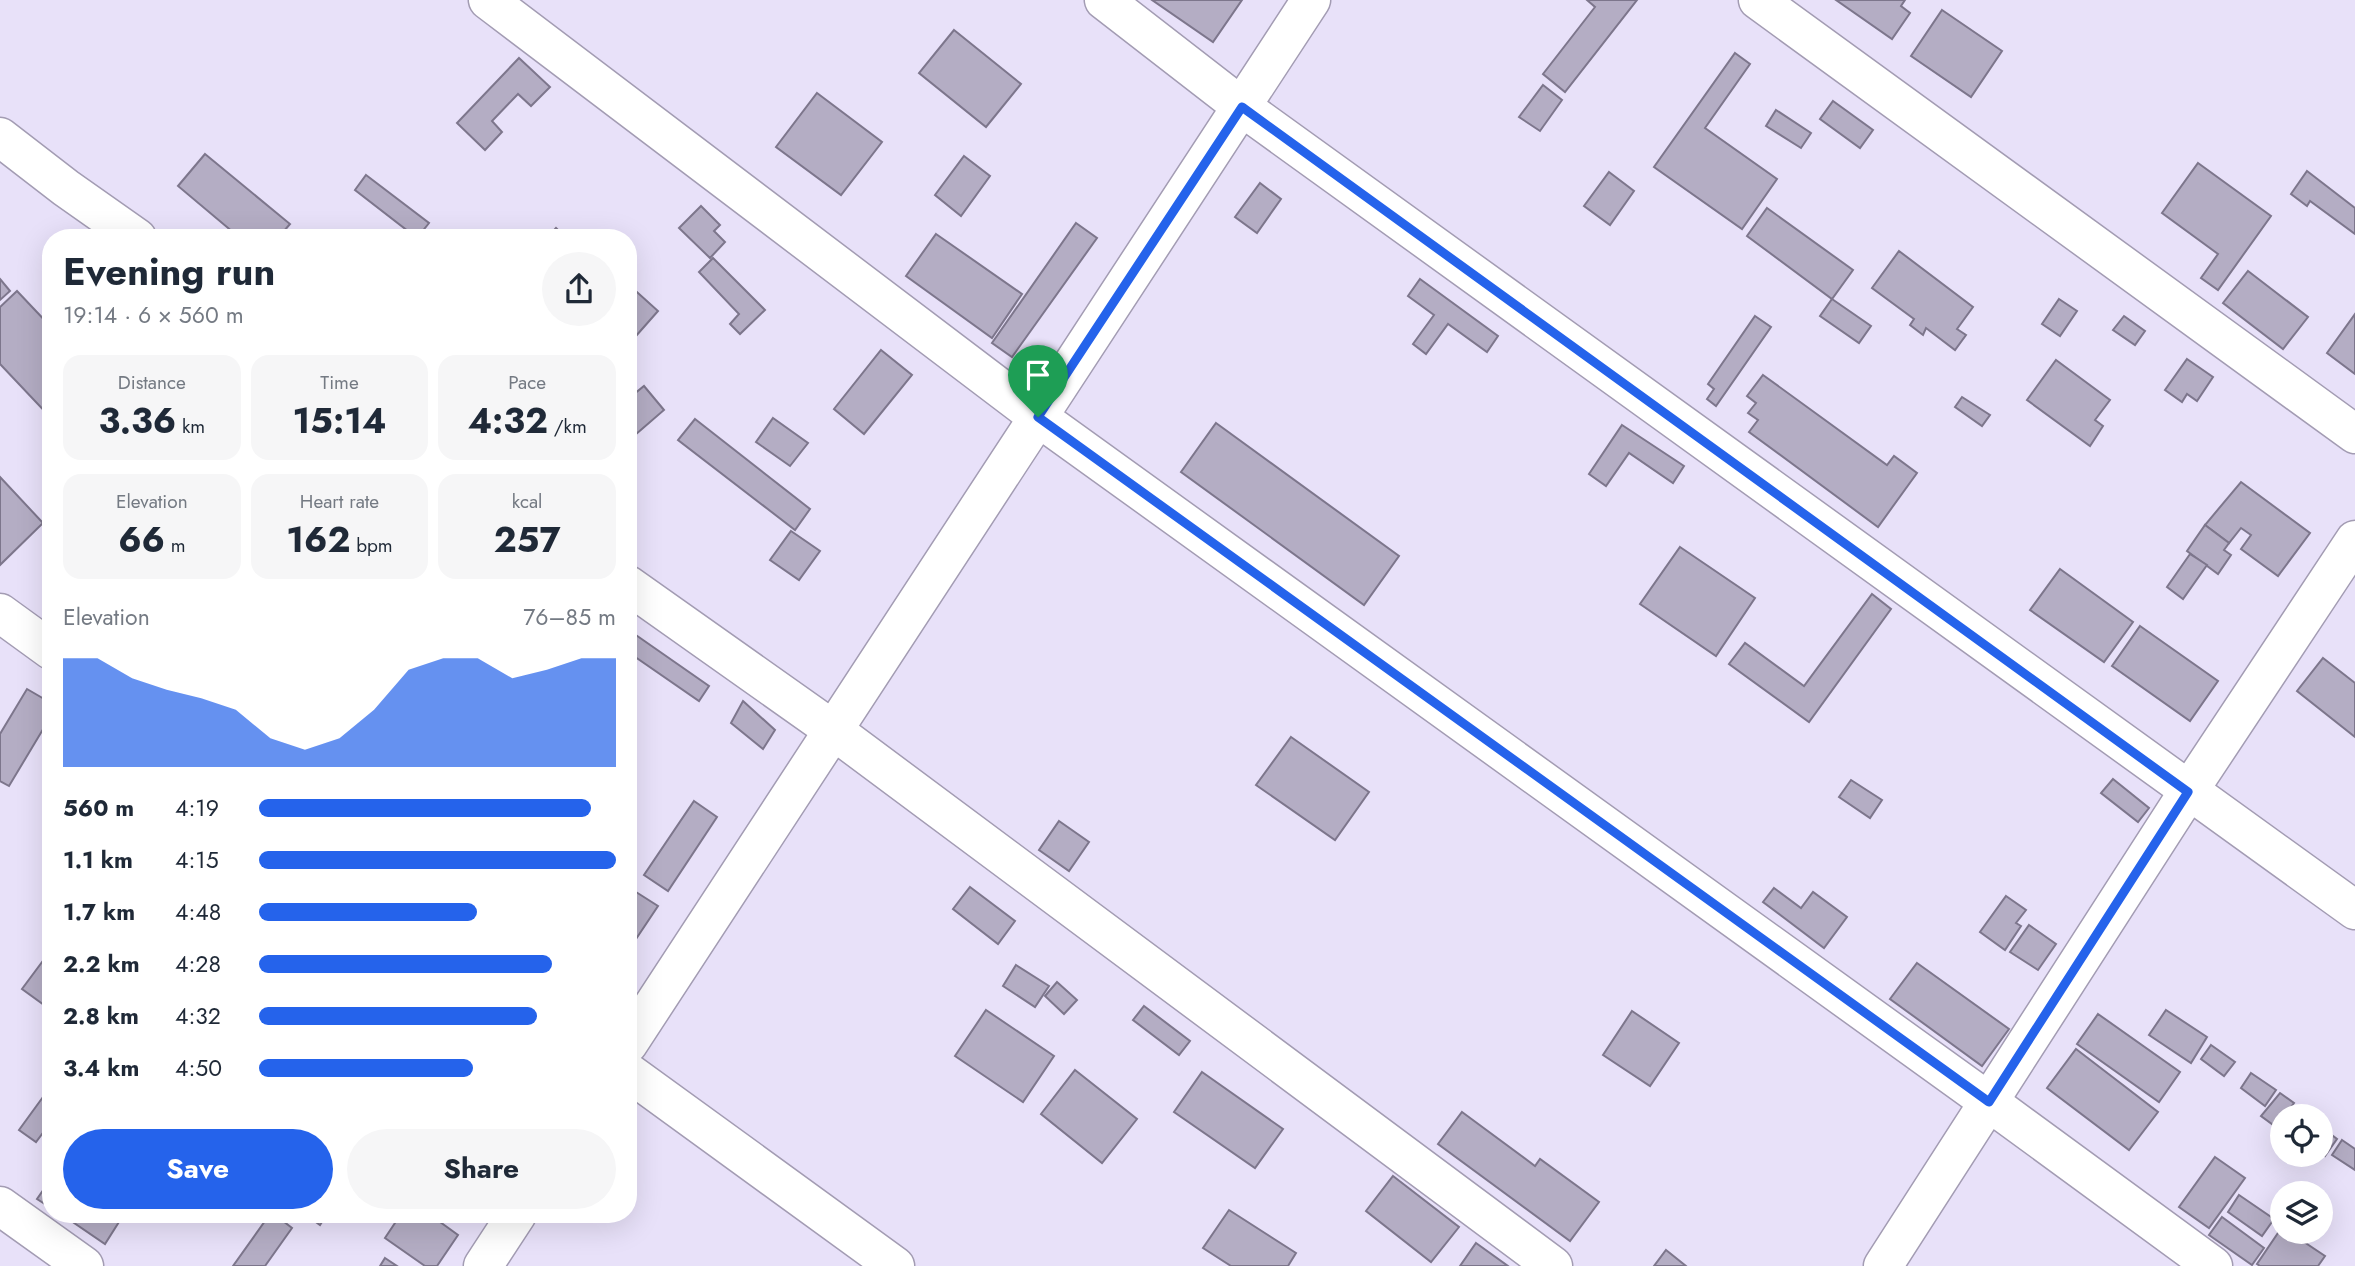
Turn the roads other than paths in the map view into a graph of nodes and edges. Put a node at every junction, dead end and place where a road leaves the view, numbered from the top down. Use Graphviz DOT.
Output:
graph roads {
  1 [pos="488,0"];
  2 [pos="1104,0"];
  3 [pos="1311,0"];
  4 [pos="1758,0"];
  5 [pos="1242,107"];
  6 [pos="0,137"];
  7 [pos="124,229"];
  8 [pos="1038,417"];
  9 [pos="2355,434"];
  10 [pos="2355,540"];
  11 [pos="637,591"];
  12 [pos="0,613"];
  13 [pos="42,643"];
  14 [pos="834,730"];
  15 [pos="2188,792"];
  16 [pos="2355,910"];
  17 [pos="637,1030"];
  18 [pos="637,1079"];
  19 [pos="1989,1102"];
  20 [pos="0,1206"];
  21 [pos="511,1223"];
  22 [pos="84,1266"];
  23 [pos="483,1266"];
  24 [pos="895,1266"];
  25 [pos="1553,1266"];
  26 [pos="1883,1266"];
  27 [pos="2213,1266"];
  1 -- 8 [label="street"];
  2 -- 5 [label="street"];
  3 -- 5 [label="street"];
  4 -- 9 [label="street"];
  5 -- 8 [label="street"];
  5 -- 15 [label="street"];
  6 -- 7 [label="street"];
  8 -- 14 [label="street"];
  8 -- 19 [label="street"];
  10 -- 15 [label="street"];
  11 -- 14 [label="street"];
  12 -- 13 [label="street"];
  14 -- 17 [label="street"];
  14 -- 25 [label="street"];
  15 -- 16 [label="street"];
  15 -- 19 [label="street"];
  18 -- 24 [label="street"];
  19 -- 26 [label="street"];
  19 -- 27 [label="street"];
  20 -- 22 [label="street"];
  21 -- 23 [label="street"];
}
